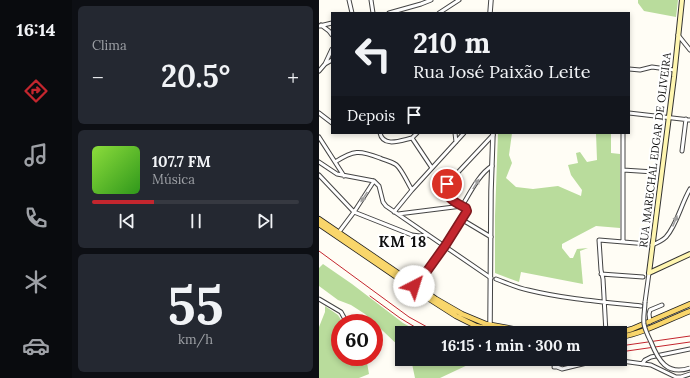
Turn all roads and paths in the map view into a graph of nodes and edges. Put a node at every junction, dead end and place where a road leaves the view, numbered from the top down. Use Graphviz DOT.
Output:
graph roads {
  1 [pos="349,0"];
  2 [pos="371,0"];
  3 [pos="431,0"];
  4 [pos="459,0"];
  5 [pos="491,0"];
  6 [pos="682,0"];
  7 [pos="352,12"];
  8 [pos="373,12"];
  9 [pos="396,12"];
  10 [pos="441,12"];
  11 [pos="490,12"];
  12 [pos="331,23"];
  13 [pos="320,26"];
  14 [pos="331,34"];
  15 [pos="678,35"];
  16 [pos="690,50"];
  17 [pos="331,51"];
  18 [pos="331,61"];
  19 [pos="325,64"];
  20 [pos="630,69"];
  21 [pos="674,70"];
  22 [pos="319,71"];
  23 [pos="319,113"];
  24 [pos="630,113"];
  25 [pos="668,117"];
  26 [pos="688,119"];
  27 [pos="331,122"];
  28 [pos="380,134"];
  29 [pos="416,134"];
  30 [pos="455,134"];
  31 [pos="463,134"];
  32 [pos="493,134"];
  33 [pos="623,134"];
  34 [pos="319,137"];
  35 [pos="412,138"];
  36 [pos="456,142"];
  37 [pos="682,151"];
  38 [pos="319,162"];
  39 [pos="335,162"];
  40 [pos="492,166"];
  41 [pos="432,168"];
  42 [pos="623,170"];
  43 [pos="654,172"];
  44 [pos="319,175"];
  45 [pos="344,176"];
  46 [pos="374,181"];
  47 [pos="690,189"];
  48 [pos="412,190"];
  49 [pos="462,206"];
  50 [pos="353,212"];
  51 [pos="394,212"];
  52 [pos="398,214"];
  53 [pos="319,218"];
  54 [pos="461,220"];
  55 [pos="319,224"];
  56 [pos="338,234"];
  57 [pos="428,235"];
  58 [pos="491,237"];
  59 [pos="623,242"];
  60 [pos="650,245"];
  61 [pos="445,246"];
  62 [pos="690,254"];
  63 [pos="601,274"];
  64 [pos="649,274"];
  65 [pos="643,277"];
  66 [pos="491,278"];
  67 [pos="496,279"];
  68 [pos="417,285"];
  69 [pos="410,286"];
  70 [pos="319,299"];
  71 [pos="604,302"];
  72 [pos="690,304"];
  73 [pos="662,305"];
  74 [pos="641,306"];
  75 [pos="690,311"];
  76 [pos="342,314"];
  77 [pos="650,322"];
  78 [pos="490,325"];
  79 [pos="477,326"];
  80 [pos="496,326"];
  81 [pos="606,326"];
  82 [pos="627,331"];
  83 [pos="627,336"];
  84 [pos="690,349"];
  85 [pos="627,362"];
  86 [pos="642,364"];
  87 [pos="574,366"];
  88 [pos="554,367"];
  89 [pos="690,368"];
  90 [pos="690,374"];
  1 -- 7 [label="street"];
  2 -- 8 [label="street"];
  3 -- 9 [label="street"];
  4 -- 10 [label="street"];
  5 -- 11 [label="street"];
  6 -- 15 [label="main road, RUA MARECHAL EDGAR DE OLIVEIRA"];
  12 -- 13 [label="street"];
  13 -- 14 [label="street"];
  15 -- 16 [label="street"];
  15 -- 21 [label="main road, RUA MARECHAL EDGAR DE OLIVEIRA"];
  17 -- 19 [label="street"];
  18 -- 19 [label="street"];
  19 -- 22 [label="street"];
  20 -- 21 [label="street"];
  21 -- 25 [label="main road, RUA MARECHAL EDGAR DE OLIVEIRA"];
  23 -- 27 [label="street"];
  24 -- 25 [label="street"];
  25 -- 26 [label="street"];
  25 -- 60 [label="main road, RUA MARECHAL EDGAR DE OLIVEIRA"];
  26 -- 37 [label="street"];
  28 -- 35 [label="street"];
  29 -- 35 [label="street"];
  30 -- 36 [label="street"];
  31 -- 36 [label="street"];
  32 -- 40 [label="street"];
  32 -- 49 [label="street"];
  33 -- 42 [label="street"];
  34 -- 39 [label="street"];
  35 -- 41 [label="street"];
  36 -- 41 [label="street"];
  38 -- 45 [label="street"];
  39 -- 45 [label="street"];
  39 -- 48 [label="street"];
  49 -- 40 [label="street, one-way"];
  40 -- 58 [label="street"];
  41 -- 48 [label="street"];
  42 -- 43 [label="street"];
  42 -- 59 [label="street"];
  44 -- 50 [label="street"];
  45 -- 46 [label="street"];
  46 -- 50 [label="street, one-way"];
  46 -- 51 [label="street"];
  60 -- 47 [label="street, one-way"];
  48 -- 51 [label="street"];
  49 -- 52 [label="street"];
  49 -- 54 [label="street"];
  50 -- 56 [label="street"];
  50 -- 57 [label="street"];
  51 -- 52 [label="street"];
  52 -- 57 [label="street"];
  53 -- 56 [label="main road"];
  54 -- 58 [label="street"];
  54 -- 61 [label="street"];
  55 -- 56 [label="main road"];
  56 -- 68 [label="main road"];
  56 -- 69 [label="main road"];
  57 -- 61 [label="street"];
  58 -- 66 [label="street"];
  59 -- 60 [label="street"];
  59 -- 63 [label="street"];
  60 -- 64 [label="main road, RUA MARECHAL EDGAR DE OLIVEIRA"];
  61 -- 66 [label="street"];
  61 -- 68 [label="street"];
  62 -- 64 [label="main road"];
  63 -- 65 [label="street"];
  63 -- 71 [label="street"];
  64 -- 89 [label="street, RUA MARECHAL EDGAR DE OLIVEIRA, bridge"];
  66 -- 78 [label="street"];
  67 -- 71 [label="street"];
  68 -- 69 [label="main road"];
  68 -- 78 [label="main road"];
  69 -- 79 [label="main road"];
  70 -- 76 [label="street"];
  71 -- 74 [label="street"];
  71 -- 81 [label="street"];
  72 -- 77 [label="main road"];
  73 -- 77 [label="street"];
  75 -- 83 [label="main road"];
  77 -- 82 [label="main road"];
  78 -- 80 [label="main road"];
  84 -- 86 [label="street"];
  85 -- 86 [label="street"];
  86 -- 90 [label="street"];
  87 -- 88 [label="street"];
}
